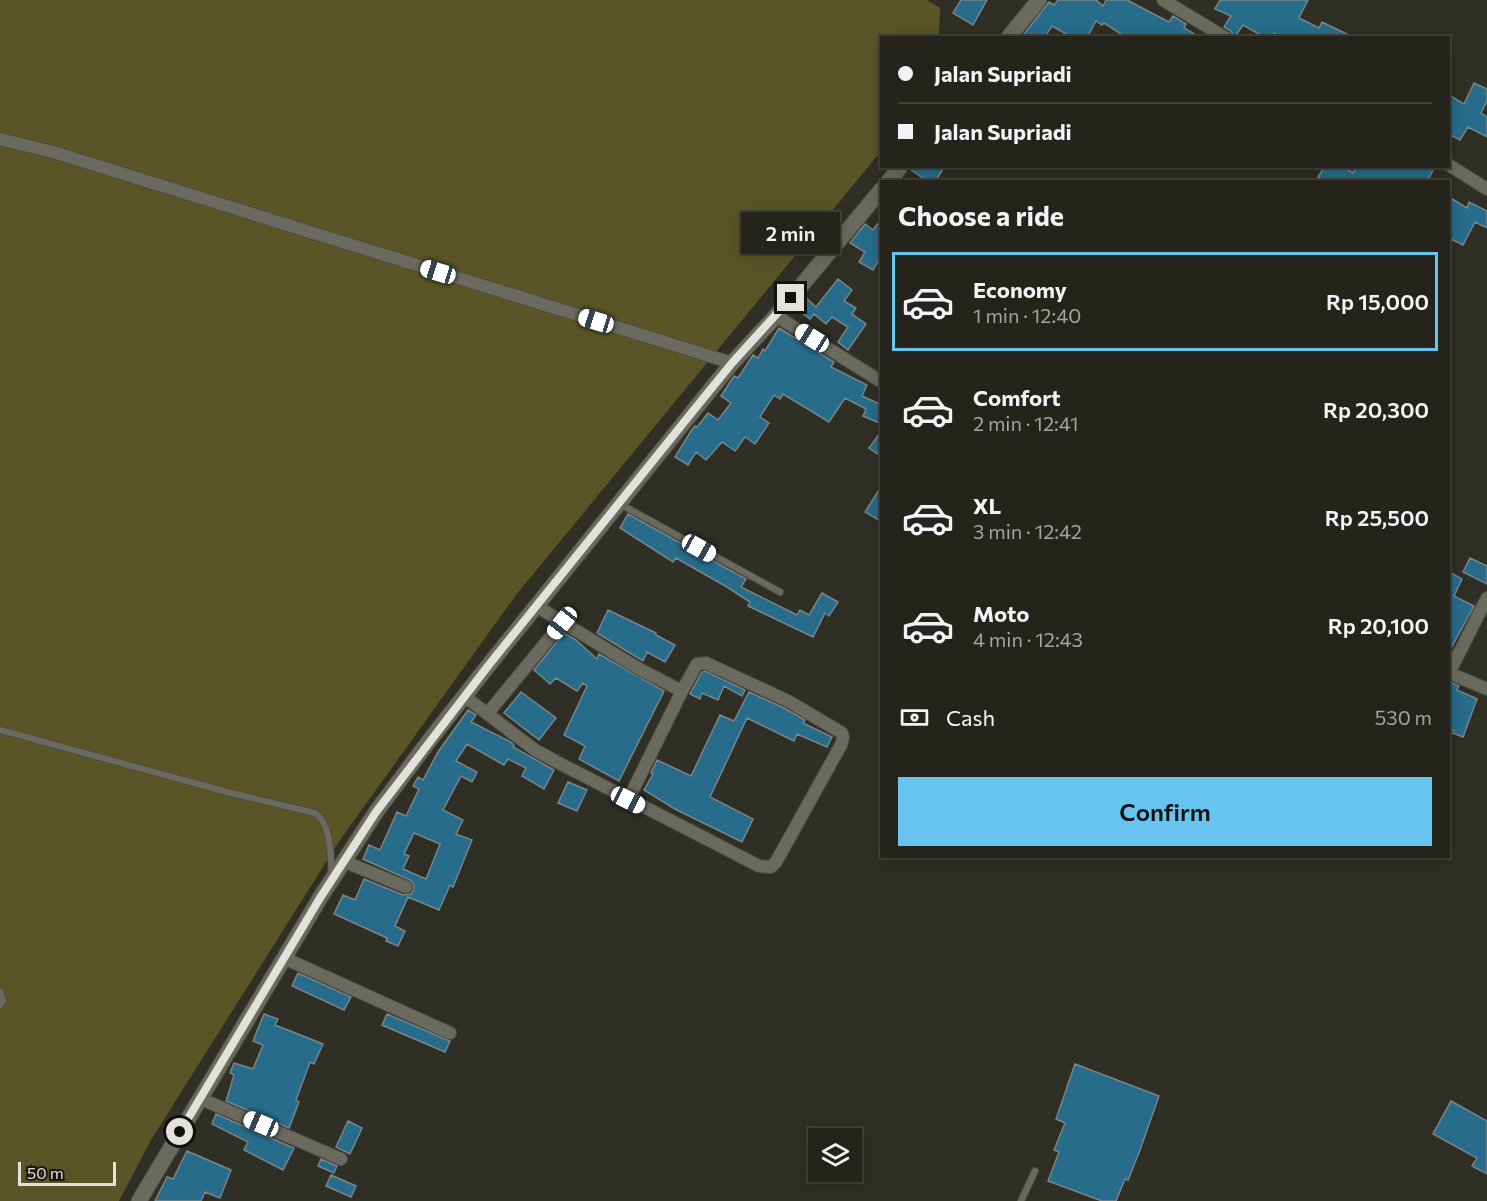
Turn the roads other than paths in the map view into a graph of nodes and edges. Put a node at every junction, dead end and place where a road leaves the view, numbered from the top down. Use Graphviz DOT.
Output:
graph roads {
  1 [pos="1039,0"];
  2 [pos="1163,0"];
  3 [pos="1010,36"];
  4 [pos="1223,36"];
  5 [pos="0,139"];
  6 [pos="1450,166"];
  7 [pos="899,168"];
  8 [pos="890,180"];
  9 [pos="1487,189"];
  10 [pos="880,191"];
  11 [pos="776,316"];
  12 [pos="732,363"];
  13 [pos="880,381"];
  14 [pos="619,503"];
  15 [pos="780,591"];
  16 [pos="1487,598"];
  17 [pos="536,606"];
  18 [pos="562,623"];
  19 [pos="1450,671"];
  20 [pos="1450,673"];
  21 [pos="1487,689"];
  22 [pos="682,691"];
  23 [pos="464,696"];
  24 [pos="488,713"];
  25 [pos="0,730"];
  26 [pos="628,800"];
  27 [pos="343,861"];
  28 [pos="333,877"];
  29 [pos="406,887"];
  30 [pos="284,958"];
  31 [pos="0,991"];
  32 [pos="0,1005"];
  33 [pos="450,1033"];
  34 [pos="201,1099"];
  35 [pos="341,1159"];
  36 [pos="1035,1171"];
  37 [pos="139,1201"];
  38 [pos="1021,1201"];
  1 -- 3 [label="main road"];
  2 -- 4 [label="street"];
  5 -- 12 [label="street"];
  6 -- 9 [label="street"];
  7 -- 8 [label="main road"];
  10 -- 11 [label="main road"];
  11 -- 12 [label="main road"];
  11 -- 13 [label="street"];
  12 -- 14 [label="main road"];
  14 -- 15 [label="lane"];
  14 -- 17 [label="main road"];
  16 -- 19 [label="street"];
  17 -- 18 [label="street"];
  17 -- 23 [label="main road"];
  18 -- 22 [label="street"];
  18 -- 24 [label="street"];
  20 -- 21 [label="street"];
  22 -- 26 [label="street"];
  22 -- 26 [label="street"];
  23 -- 24 [label="street"];
  23 -- 27 [label="main road"];
  24 -- 26 [label="street"];
  25 -- 28 [label="lane"];
  27 -- 28 [label="main road"];
  27 -- 29 [label="street"];
  28 -- 30 [label="main road"];
  30 -- 33 [label="street"];
  30 -- 34 [label="main road"];
  31 -- 32 [label="lane"];
  34 -- 35 [label="street"];
  34 -- 37 [label="main road"];
  36 -- 38 [label="lane"];
}
